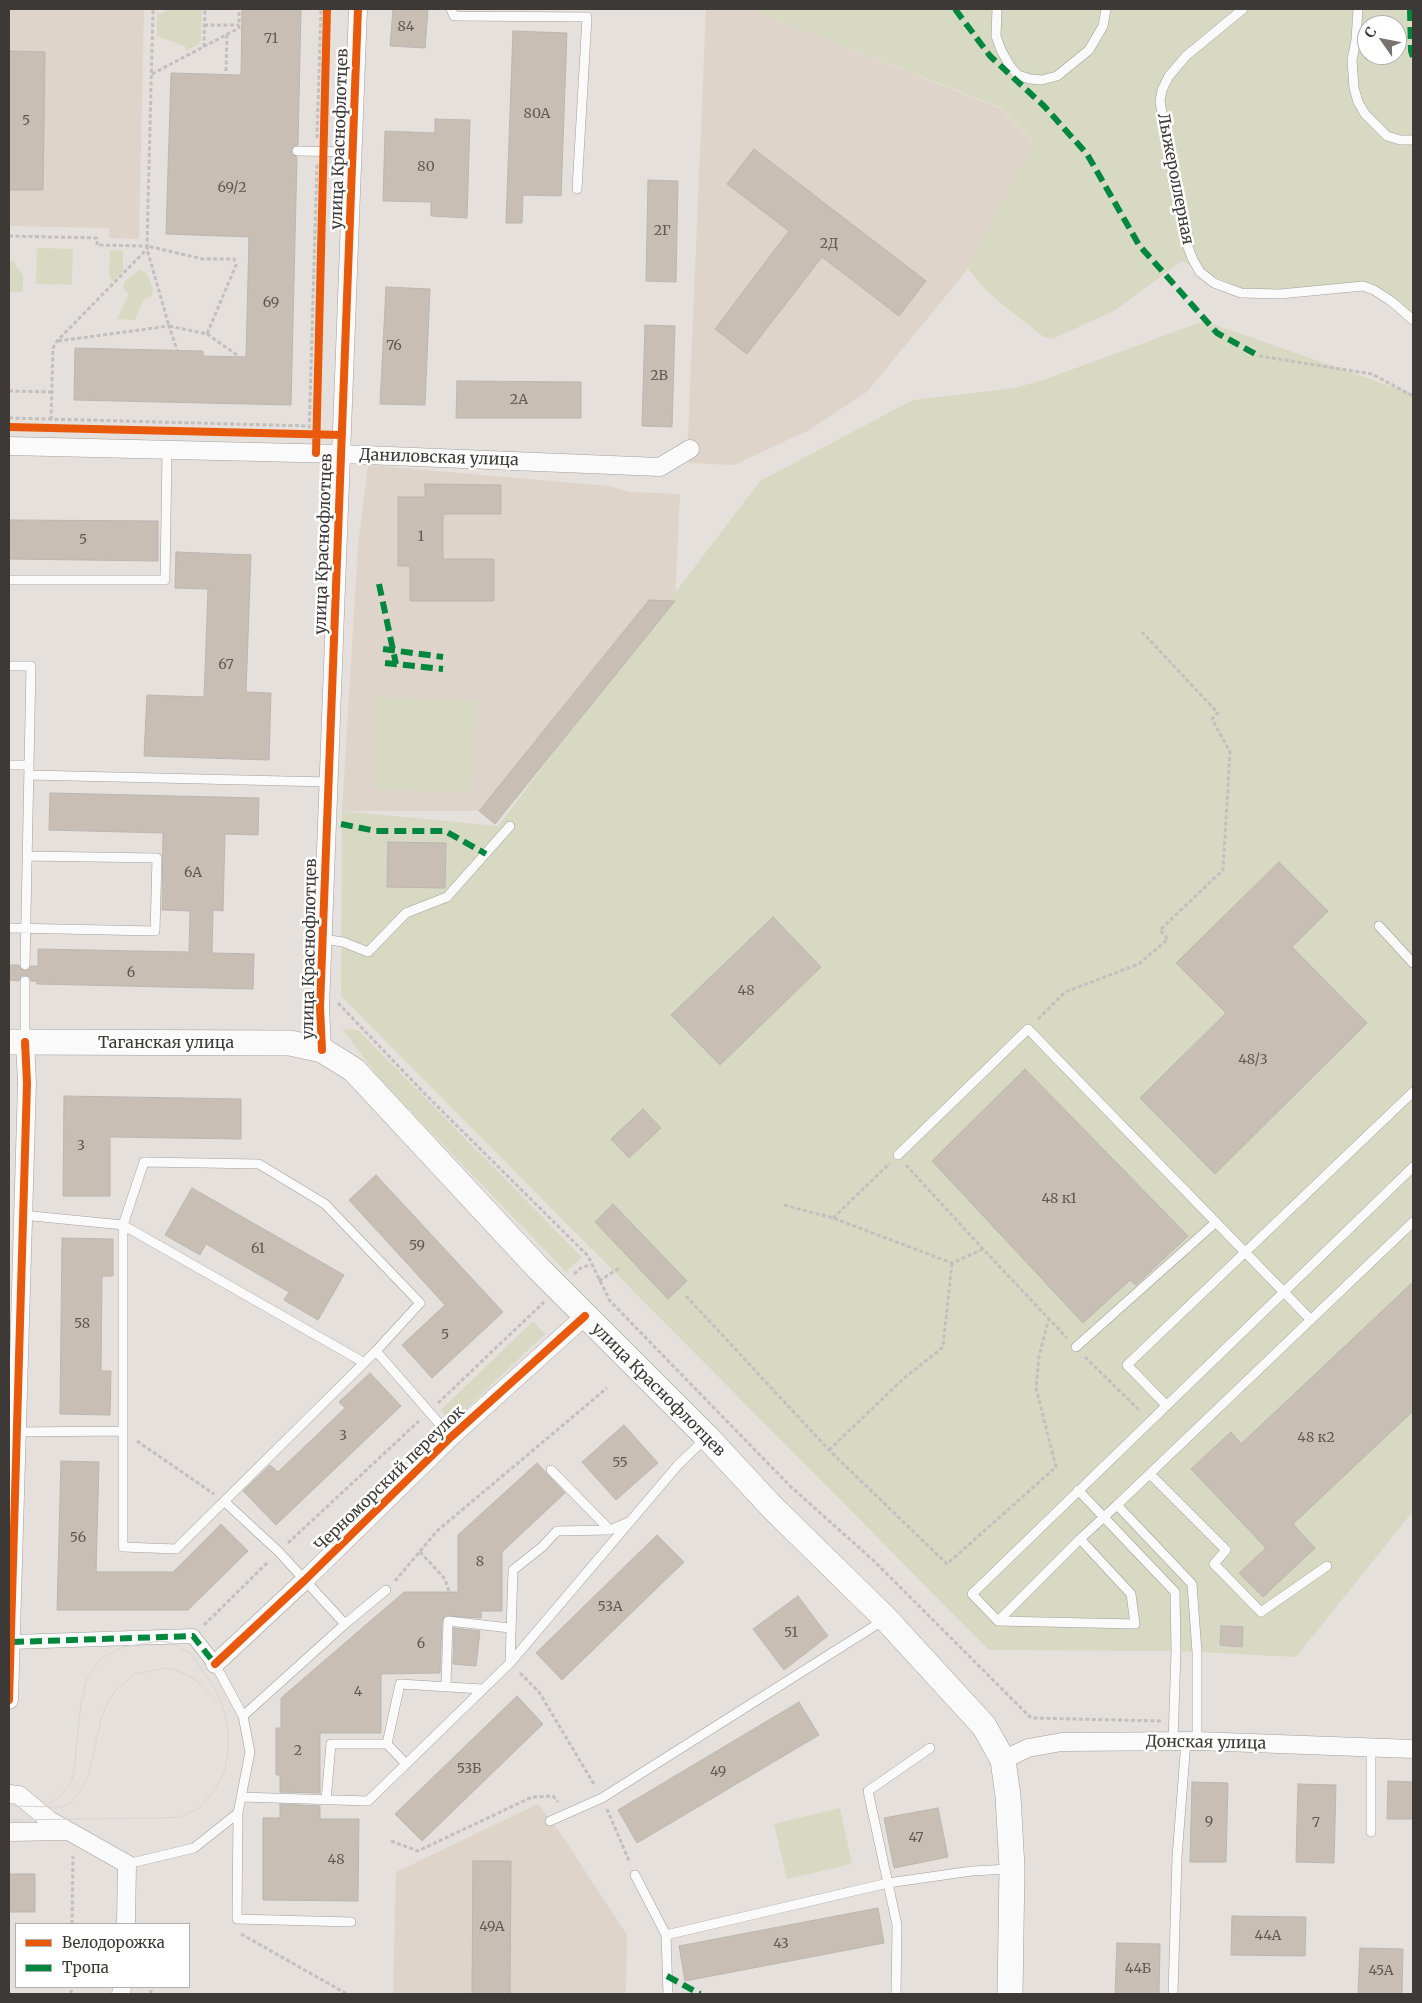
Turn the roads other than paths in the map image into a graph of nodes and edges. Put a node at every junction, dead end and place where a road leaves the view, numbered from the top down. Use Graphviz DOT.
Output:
graph roads {
  1 [pos="358,9"];
  2 [pos="451,9"];
  3 [pos="997,9"];
  4 [pos="1106,9"];
  5 [pos="1243,9"];
  6 [pos="1358,9"];
  7 [pos="1413,140"];
  8 [pos="297,151"];
  9 [pos="353,152"];
  10 [pos="576,189"];
  11 [pos="1413,320"];
  12 [pos="9,446"];
  13 [pos="690,449"];
  14 [pos="166,450"];
  15 [pos="341,454"];
  16 [pos="9,580"];
  17 [pos="9,666"];
  18 [pos="9,765"];
  19 [pos="29,766"];
  20 [pos="29,775"];
  21 [pos="329,782"];
  22 [pos="510,826"];
  23 [pos="27,856"];
  24 [pos="1378,926"];
  25 [pos="9,928"];
  26 [pos="25,929"];
  27 [pos="323,939"];
  28 [pos="1413,962"];
  29 [pos="25,965"];
  30 [pos="25,981"];
  31 [pos="17,1042"];
  32 [pos="322,1050"];
  33 [pos="1413,1092"];
  34 [pos="898,1155"];
  35 [pos="1413,1167"];
  36 [pos="22,1215"];
  37 [pos="1215,1222"];
  38 [pos="1413,1222"];
  39 [pos="123,1225"];
  40 [pos="1244,1252"];
  41 [pos="1283,1292"];
  42 [pos="15,1305"];
  43 [pos="585,1316"];
  44 [pos="1311,1320"];
  45 [pos="1076,1347"];
  46 [pos="376,1351"];
  47 [pos="363,1362"];
  48 [pos="1166,1406"];
  49 [pos="122,1431"];
  50 [pos="16,1432"];
  51 [pos="451,1436"];
  52 [pos="707,1437"];
  53 [pos="551,1470"];
  54 [pos="1150,1474"];
  55 [pos="1078,1490"];
  56 [pos="225,1502"];
  57 [pos="1117,1505"];
  58 [pos="1103,1517"];
  59 [pos="631,1521"];
  60 [pos="610,1530"];
  61 [pos="1080,1539"];
  62 [pos="11,1561"];
  63 [pos="1327,1566"];
  64 [pos="305,1580"];
  65 [pos="386,1590"];
  66 [pos="886,1619"];
  67 [pos="998,1621"];
  68 [pos="345,1624"];
  69 [pos="510,1628"];
  70 [pos="12,1642"];
  71 [pos="510,1663"];
  72 [pos="216,1664"];
  73 [pos="446,1686"];
  74 [pos="482,1690"];
  75 [pos="9,1700"];
  76 [pos="242,1716"];
  77 [pos="1185,1741"];
  78 [pos="388,1744"];
  79 [pos="930,1748"];
  80 [pos="1371,1748"];
  81 [pos="1413,1749"];
  82 [pos="1002,1760"];
  83 [pos="406,1764"];
  84 [pos="9,1794"];
  85 [pos="241,1797"];
  86 [pos="326,1800"];
  87 [pos="238,1813"];
  88 [pos="550,1821"];
  89 [pos="9,1832"];
  90 [pos="68,1832"];
  91 [pos="1371,1832"];
  92 [pos="127,1864"];
  93 [pos="1012,1868"];
  94 [pos="635,1875"];
  95 [pos="888,1883"];
  96 [pos="351,1922"];
  97 [pos="126,1923"];
  98 [pos="666,1935"];
  99 [pos="668,1994"];
  100 [pos="896,1994"];
  101 [pos="1010,1994"];
  102 [pos="1172,1994"];
  1 -- 9 [label="street, улица Краснофлотцев"];
  2 -- 10 [label="lane"];
  3 -- 4 [label="lane"];
  5 -- 11 [label="lane, Лыжероллерная"];
  6 -- 7 [label="lane"];
  8 -- 9 [label="lane"];
  9 -- 15 [label="street, улица Краснофлотцев"];
  12 -- 14 [label="street, Даниловская улица"];
  13 -- 15 [label="street, Даниловская улица"];
  14 -- 15 [label="street, Даниловская улица"];
  14 -- 16 [label="lane"];
  15 -- 21 [label="street, улица Краснофлотцев"];
  17 -- 19 [label="lane"];
  18 -- 19 [label="lane"];
  19 -- 20 [label="lane"];
  20 -- 21 [label="lane"];
  20 -- 23 [label="lane"];
  21 -- 27 [label="street, улица Краснофлотцев"];
  22 -- 27 [label="lane"];
  23 -- 26 [label="lane"];
  23 -- 26 [label="lane"];
  24 -- 28 [label="lane"];
  25 -- 26 [label="lane"];
  26 -- 29 [label="lane"];
  27 -- 32 [label="street, улица Краснофлотцев"];
  30 -- 31 [label="lane"];
  31 -- 32 [label="main road, Таганская улица"];
  31 -- 36 [label="street"];
  32 -- 43 [label="main road, улица Краснофлотцев"];
  33 -- 40 [label="lane"];
  34 -- 37 [label="lane"];
  35 -- 41 [label="lane"];
  36 -- 39 [label="lane"];
  36 -- 42 [label="street"];
  37 -- 40 [label="lane"];
  37 -- 45 [label="lane"];
  38 -- 44 [label="lane"];
  39 -- 46 [label="lane"];
  39 -- 47 [label="lane"];
  39 -- 49 [label="lane"];
  40 -- 41 [label="lane"];
  40 -- 48 [label="lane"];
  41 -- 44 [label="lane"];
  41 -- 48 [label="lane"];
  42 -- 50 [label="street"];
  43 -- 51 [label="street, Черноморский переулок"];
  43 -- 52 [label="main road, улица Краснофлотцев"];
  44 -- 54 [label="lane"];
  46 -- 47 [label="lane"];
  46 -- 51 [label="lane"];
  47 -- 56 [label="lane"];
  48 -- 55 [label="lane"];
  49 -- 50 [label="lane"];
  49 -- 56 [label="lane"];
  50 -- 62 [label="street"];
  51 -- 64 [label="street, Черноморский переулок"];
  52 -- 59 [label="lane"];
  52 -- 66 [label="main road, улица Краснофлотцев"];
  53 -- 60 [label="lane"];
  54 -- 57 [label="lane"];
  54 -- 63 [label="lane"];
  55 -- 58 [label="lane"];
  55 -- 67 [label="lane"];
  56 -- 64 [label="lane"];
  57 -- 58 [label="lane"];
  57 -- 77 [label="lane"];
  58 -- 61 [label="lane"];
  58 -- 77 [label="lane"];
  59 -- 60 [label="lane"];
  59 -- 71 [label="lane"];
  60 -- 69 [label="lane"];
  61 -- 67 [label="lane"];
  61 -- 67 [label="lane"];
  62 -- 70 [label="street"];
  64 -- 68 [label="lane"];
  64 -- 72 [label="street, Черноморский переулок"];
  65 -- 68 [label="lane"];
  66 -- 82 [label="main road, улица Краснофлотцев"];
  66 -- 88 [label="lane"];
  68 -- 76 [label="lane"];
  69 -- 71 [label="lane"];
  69 -- 73 [label="lane"];
  70 -- 72 [label="street"];
  70 -- 75 [label="street"];
  71 -- 74 [label="lane"];
  72 -- 76 [label="lane"];
  73 -- 74 [label="lane"];
  73 -- 78 [label="lane"];
  74 -- 83 [label="lane"];
  76 -- 85 [label="lane"];
  77 -- 80 [label="street, Донская улица"];
  77 -- 82 [label="street, Донская улица"];
  77 -- 102 [label="lane"];
  78 -- 83 [label="lane"];
  78 -- 86 [label="lane"];
  79 -- 95 [label="lane"];
  80 -- 81 [label="street, Донская улица"];
  80 -- 91 [label="lane"];
  82 -- 93 [label="main road, улица Краснофлотцев"];
  83 -- 86 [label="lane"];
  84 -- 90 [label="street"];
  85 -- 86 [label="lane"];
  85 -- 87 [label="lane"];
  87 -- 92 [label="lane"];
  87 -- 96 [label="lane"];
  89 -- 90 [label="street"];
  90 -- 92 [label="street"];
  92 -- 97 [label="street"];
  93 -- 95 [label="lane"];
  93 -- 101 [label="main road, улица Краснофлотцев"];
  94 -- 98 [label="lane"];
  95 -- 98 [label="lane"];
  95 -- 100 [label="lane"];
  98 -- 99 [label="lane"];
}
